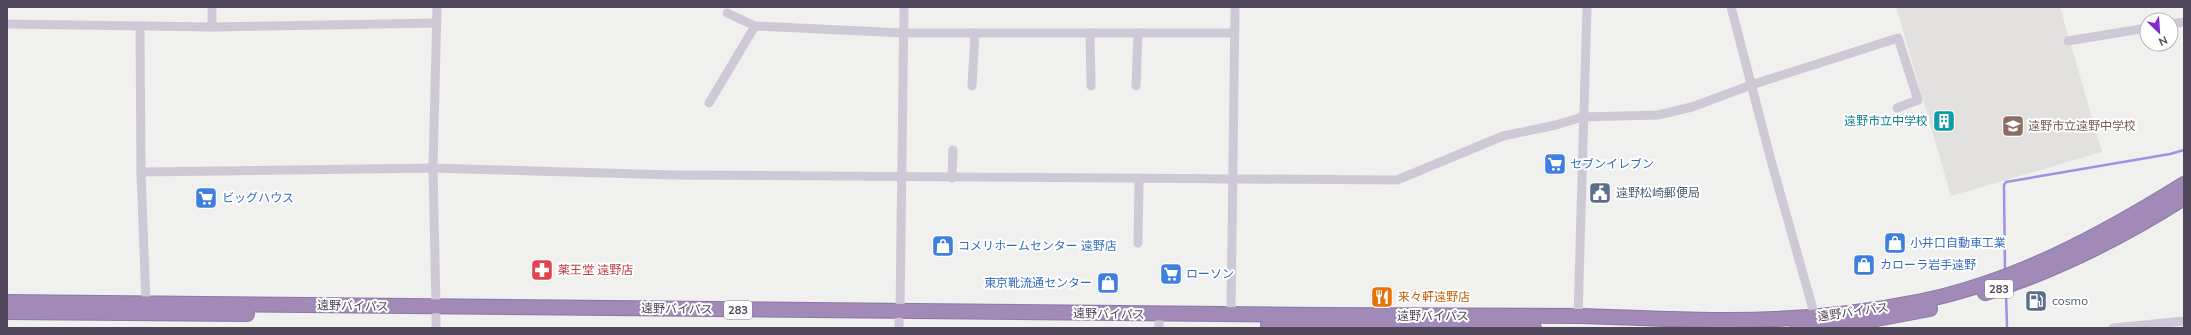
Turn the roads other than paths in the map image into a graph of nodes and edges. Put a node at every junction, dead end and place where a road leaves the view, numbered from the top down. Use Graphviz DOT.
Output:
graph roads {
  1 [pos="212,7"];
  2 [pos="437,7"];
  3 [pos="904,7"];
  4 [pos="1235,7"];
  5 [pos="1587,7"];
  6 [pos="1731,7"];
  7 [pos="727,13"];
  8 [pos="437,23"];
  9 [pos="7,24"];
  10 [pos="140,26"];
  11 [pos="755,26"];
  12 [pos="212,27"];
  13 [pos="2139,29"];
  14 [pos="904,32"];
  15 [pos="975,33"];
  16 [pos="1090,33"];
  17 [pos="1138,33"];
  18 [pos="1234,33"];
  19 [pos="2068,41"];
  20 [pos="1751,85"];
  21 [pos="972,86"];
  22 [pos="1091,86"];
  23 [pos="1136,86"];
  24 [pos="709,103"];
  25 [pos="1897,108"];
  26 [pos="1582,117"];
  27 [pos="953,150"];
  28 [pos="433,168"];
  29 [pos="141,172"];
  30 [pos="903,176"];
  31 [pos="952,178"];
  32 [pos="1139,179"];
  33 [pos="1232,180"];
  34 [pos="2184,184"];
  35 [pos="2184,198"];
  36 [pos="1138,243"];
  37 [pos="7,302"];
  38 [pos="146,303"];
  39 [pos="7,312"];
  40 [pos="1231,315"];
  41 [pos="436,317"];
  42 [pos="900,320"];
  43 [pos="2184,321"];
  44 [pos="1578,322"];
  45 [pos="1817,324"];
  46 [pos="1159,326"];
  47 [pos="1534,328"];
  48 [pos="1797,328"];
  49 [pos="2113,328"];
  1 -- 12 [label="street"];
  2 -- 8 [label="street"];
  3 -- 14 [label="street"];
  4 -- 18 [label="street"];
  5 -- 26 [label="street"];
  6 -- 20 [label="street"];
  7 -- 11 [label="street"];
  8 -- 12 [label="street"];
  8 -- 28 [label="street"];
  9 -- 10 [label="street"];
  10 -- 12 [label="street"];
  10 -- 29 [label="street"];
  11 -- 14 [label="street"];
  11 -- 24 [label="street"];
  13 -- 19 [label="street"];
  14 -- 15 [label="street"];
  14 -- 30 [label="street"];
  15 -- 16 [label="street"];
  15 -- 21 [label="street"];
  16 -- 17 [label="street"];
  16 -- 22 [label="street"];
  17 -- 18 [label="street"];
  17 -- 23 [label="street"];
  18 -- 33 [label="street"];
  20 -- 25 [label="street"];
  20 -- 26 [label="street"];
  20 -- 45 [label="street"];
  26 -- 33 [label="street"];
  26 -- 44 [label="street"];
  27 -- 31 [label="street"];
  28 -- 29 [label="street"];
  28 -- 30 [label="street"];
  28 -- 41 [label="street"];
  29 -- 38 [label="street"];
  30 -- 31 [label="street"];
  30 -- 42 [label="street"];
  31 -- 32 [label="street"];
  32 -- 33 [label="street"];
  32 -- 36 [label="street"];
  33 -- 40 [label="street"];
  34 -- 45 [label="highway, 遠野バイパス / 283"];
  35 -- 45 [label="highway, 遠野バイパス / 283"];
  37 -- 38 [label="highway, 遠野バイパス / 283"];
  38 -- 41 [label="highway, 遠野バイパス / 283"];
  39 -- 41 [label="highway, 遠野バイパス / 283"];
  40 -- 42 [label="highway, 遠野バイパス / 283"];
  40 -- 44 [label="highway, 遠野バイパス / 283"];
  41 -- 42 [label="highway, 遠野バイパス / 283"];
  42 -- 46 [label="highway, 遠野バイパス / 283"];
  43 -- 49 [label="street"];
  44 -- 45 [label="highway, 遠野バイパス / 283"];
  45 -- 48 [label="highway, 遠野バイパス / 283"];
  46 -- 47 [label="highway, 遠野バイパス / 283"];
}
